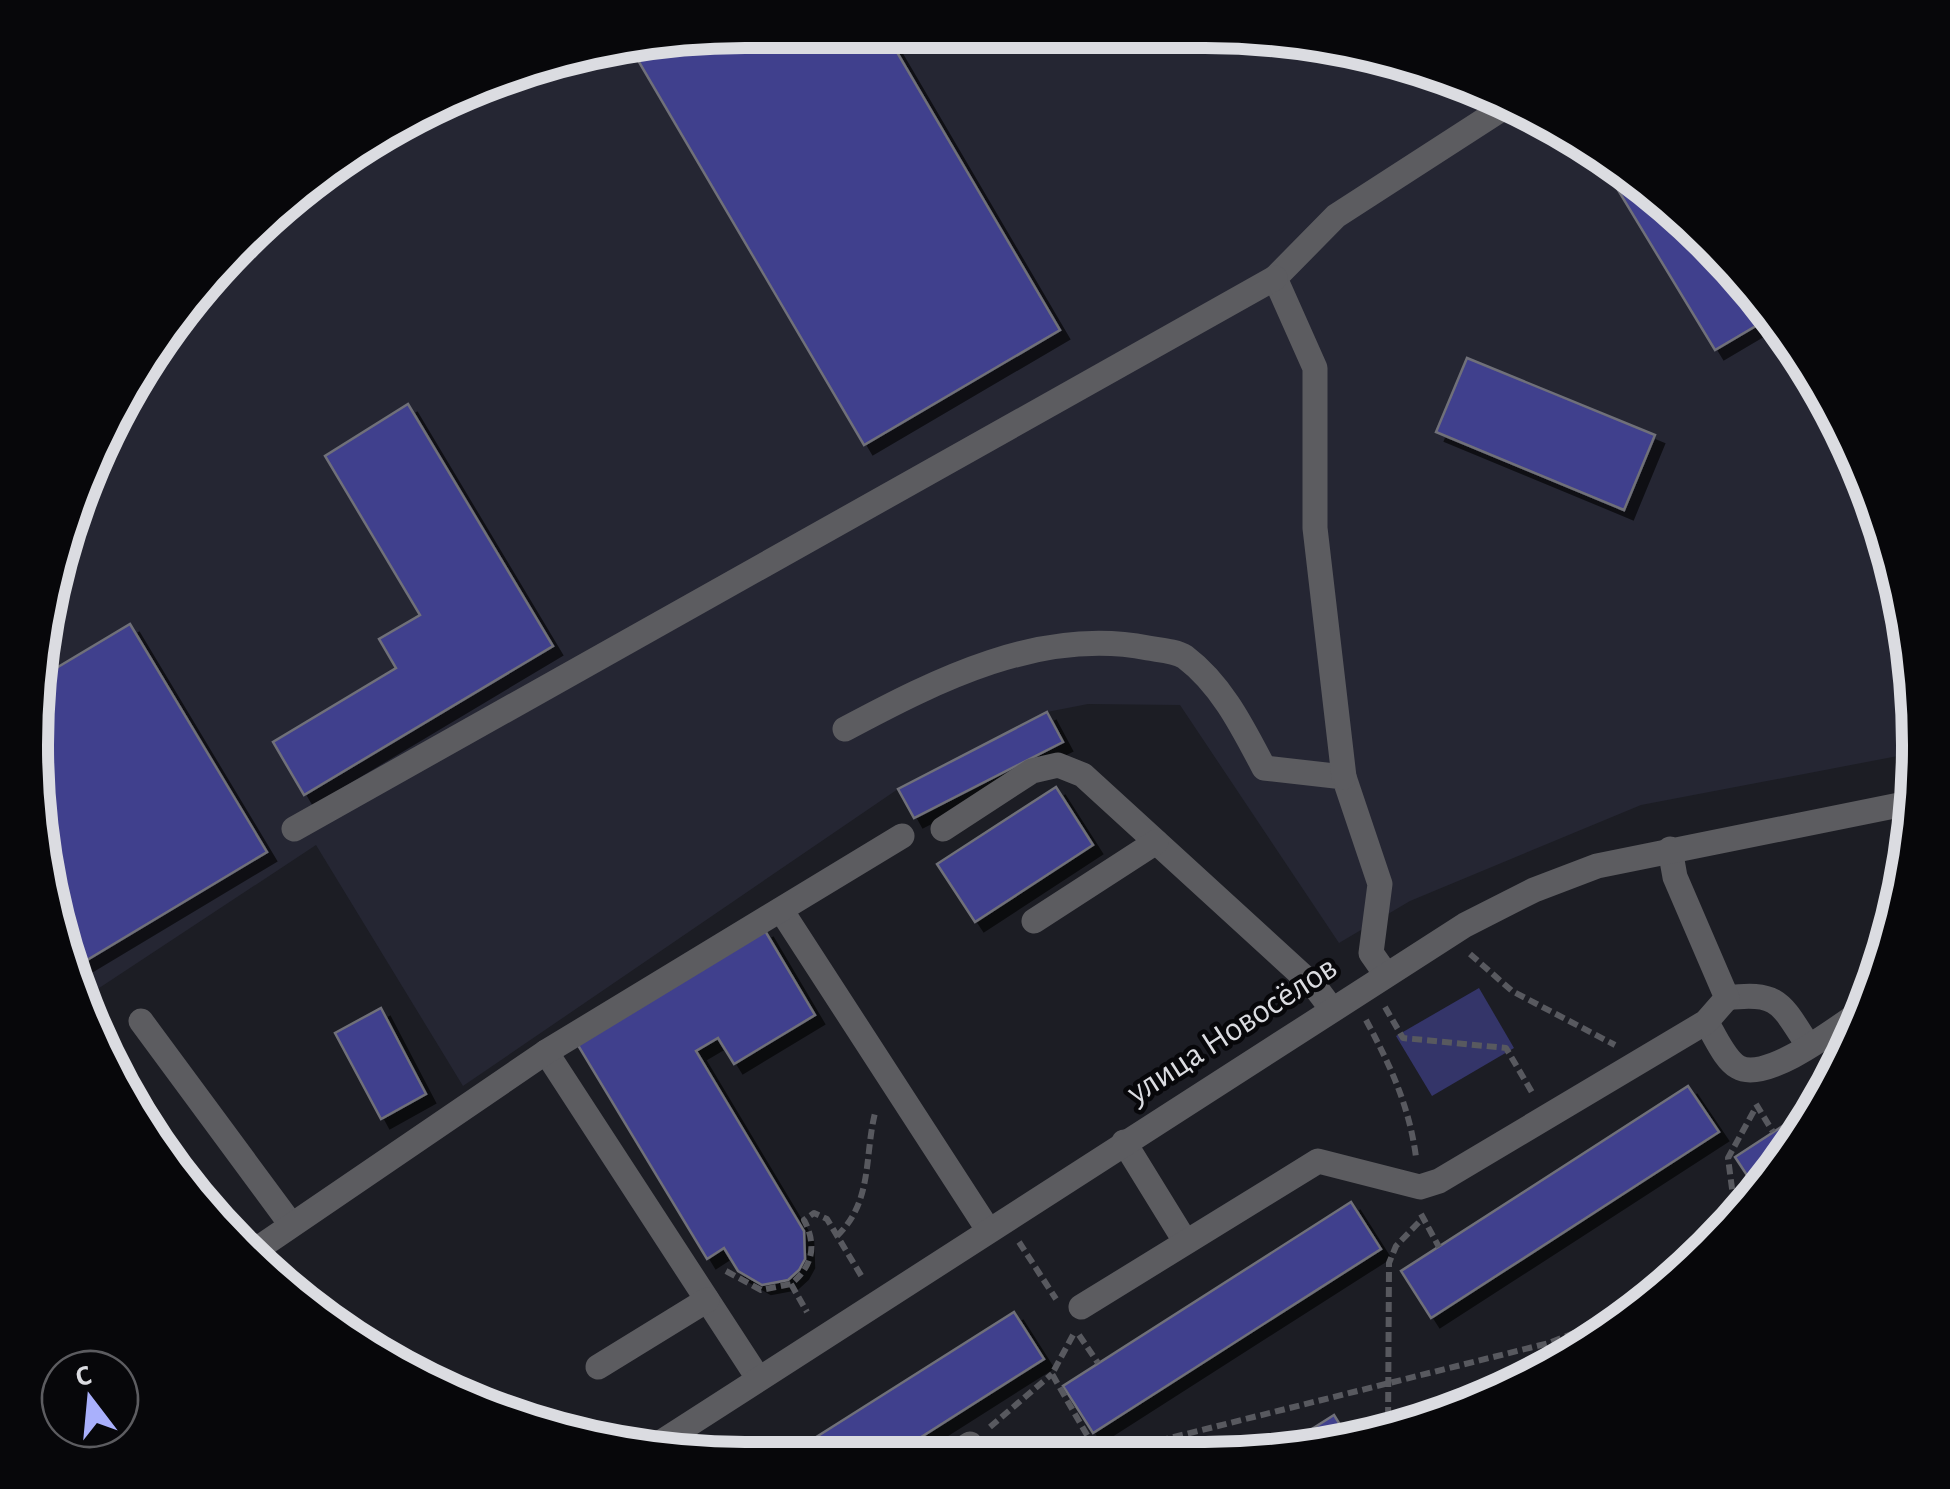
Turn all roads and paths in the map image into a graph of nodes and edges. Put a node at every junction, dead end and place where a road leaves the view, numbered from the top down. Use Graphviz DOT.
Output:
graph roads {
  1 [pos="1497,112"];
  2 [pos="1275,278"];
  3 [pos="845,730"];
  4 [pos="1344,778"];
  5 [pos="1900,805"];
  6 [pos="943,829"];
  7 [pos="294,830"];
  8 [pos="902,836"];
  9 [pos="1156,842"];
  10 [pos="1670,849"];
  11 [pos="782,910"];
  12 [pos="1034,921"];
  13 [pos="1469,953"];
  14 [pos="1385,974"];
  15 [pos="1726,998"];
  16 [pos="1384,1006"];
  17 [pos="1331,1008"];
  18 [pos="1365,1018"];
  19 [pos="141,1021"];
  20 [pos="1706,1022"];
  21 [pos="1844,1022"];
  22 [pos="1808,1045"];
  23 [pos="546,1052"];
  24 [pos="1642,1060"];
  25 [pos="886,1072"];
  26 [pos="1752,1073"];
  27 [pos="1756,1107"];
  28 [pos="1546,1117"];
  29 [pos="1773,1132"];
  30 [pos="1124,1142"];
  31 [pos="1420,1186"];
  32 [pos="1733,1200"];
  33 [pos="1422,1220"];
  34 [pos="290,1223"];
  35 [pos="987,1228"];
  36 [pos="837,1236"];
  37 [pos="1185,1241"];
  38 [pos="261,1245"];
  39 [pos="691,1275"];
  40 [pos="862,1277"];
  41 [pos="791,1284"];
  42 [pos="707,1300"];
  43 [pos="808,1312"];
  44 [pos="1079,1318"];
  45 [pos="1586,1328"];
  46 [pos="598,1367"];
  47 [pos="1052,1374"];
  48 [pos="758,1378"];
  49 [pos="1390,1380"];
  50 [pos="1389,1417"];
  51 [pos="668,1437"];
  52 [pos="976,1442"];
  53 [pos="1090,1442"];
  54 [pos="1154,1442"];
  1 -- 2 [label="street"];
  2 -- 4 [label="street"];
  2 -- 7 [label="street"];
  3 -- 4 [label="street"];
  4 -- 14 [label="street"];
  5 -- 10 [label="street, улица Новосёлов"];
  6 -- 9 [label="street"];
  8 -- 11 [label="street"];
  9 -- 12 [label="street"];
  9 -- 17 [label="street"];
  10 -- 14 [label="street, улица Новосёлов"];
  10 -- 15 [label="street"];
  11 -- 23 [label="street"];
  11 -- 25 [label="street"];
  13 -- 24 [label="path"];
  14 -- 17 [label="street, улица Новосёлов"];
  15 -- 20 [label="street"];
  15 -- 22 [label="street"];
  16 -- 28 [label="path"];
  17 -- 30 [label="street, улица Новосёлов"];
  18 -- 31 [label="path"];
  19 -- 34 [label="street"];
  20 -- 24 [label="street"];
  20 -- 26 [label="street"];
  21 -- 22 [label="street"];
  22 -- 26 [label="street"];
  23 -- 34 [label="street"];
  23 -- 39 [label="street"];
  24 -- 28 [label="street"];
  25 -- 35 [label="street"];
  25 -- 36 [label="path"];
  26 -- 27 [label="path"];
  27 -- 29 [label="path"];
  27 -- 32 [label="path"];
  28 -- 31 [label="street"];
  30 -- 35 [label="street, улица Новосёлов"];
  30 -- 37 [label="street"];
  31 -- 37 [label="street"];
  33 -- 49 [label="path"];
  34 -- 38 [label="street"];
  35 -- 48 [label="street, улица Новосёлов"];
  36 -- 40 [label="path"];
  36 -- 41 [label="path"];
  37 -- 44 [label="street"];
  39 -- 41 [label="path"];
  39 -- 42 [label="street"];
  41 -- 43 [label="path"];
  42 -- 46 [label="street"];
  42 -- 48 [label="street"];
  44 -- 47 [label="path"];
  45 -- 49 [label="path"];
  47 -- 52 [label="path"];
  47 -- 53 [label="path"];
  48 -- 51 [label="street, улица Новосёлов"];
  49 -- 50 [label="path"];
  49 -- 54 [label="path"];
}
